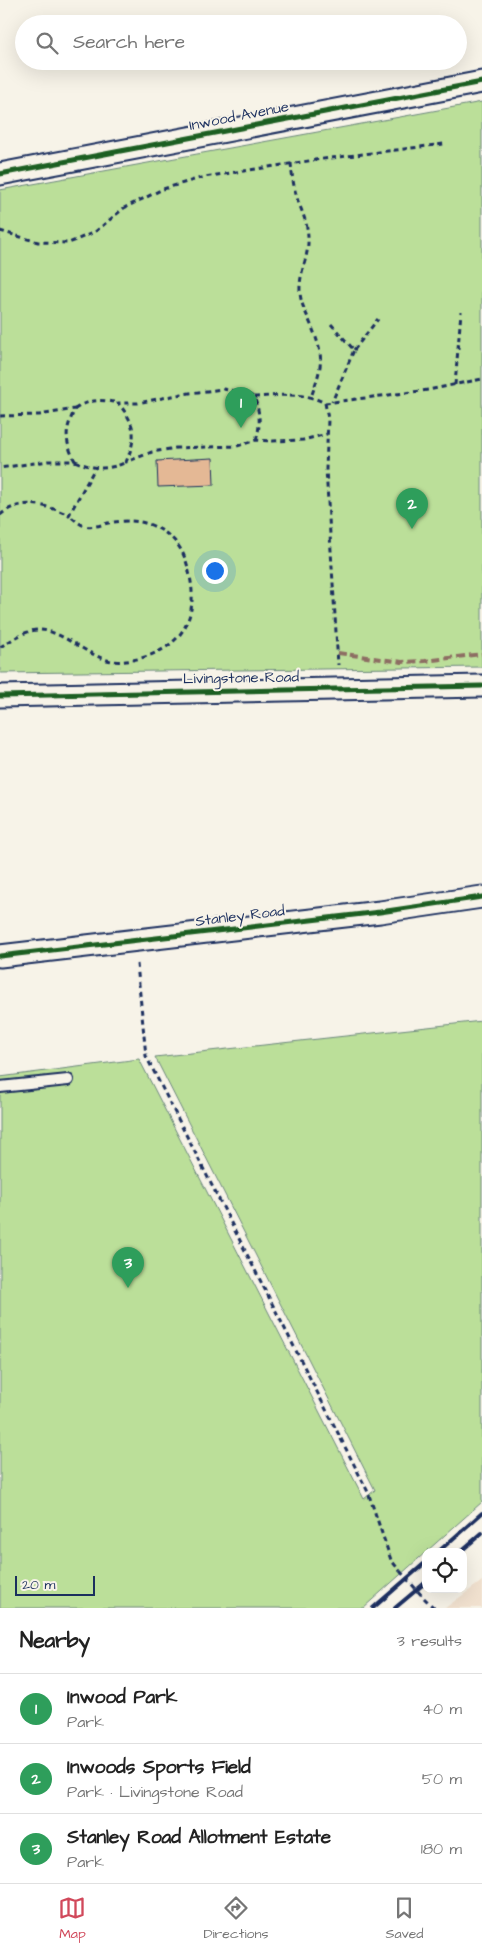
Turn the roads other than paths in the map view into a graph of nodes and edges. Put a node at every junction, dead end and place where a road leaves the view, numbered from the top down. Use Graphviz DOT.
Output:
graph roads {
  1 [pos="482,82"];
  2 [pos="0,174"];
  3 [pos="482,686"];
  4 [pos="0,696"];
  5 [pos="482,897"];
  6 [pos="0,956"];
  7 [pos="68,1080"];
  8 [pos="0,1087"];
  1 -- 2 [label="street, Inwood Avenue"];
  3 -- 4 [label="street, Livingstone Road"];
  5 -- 6 [label="street, Stanley Road"];
  7 -- 8 [label="lane"];
}
